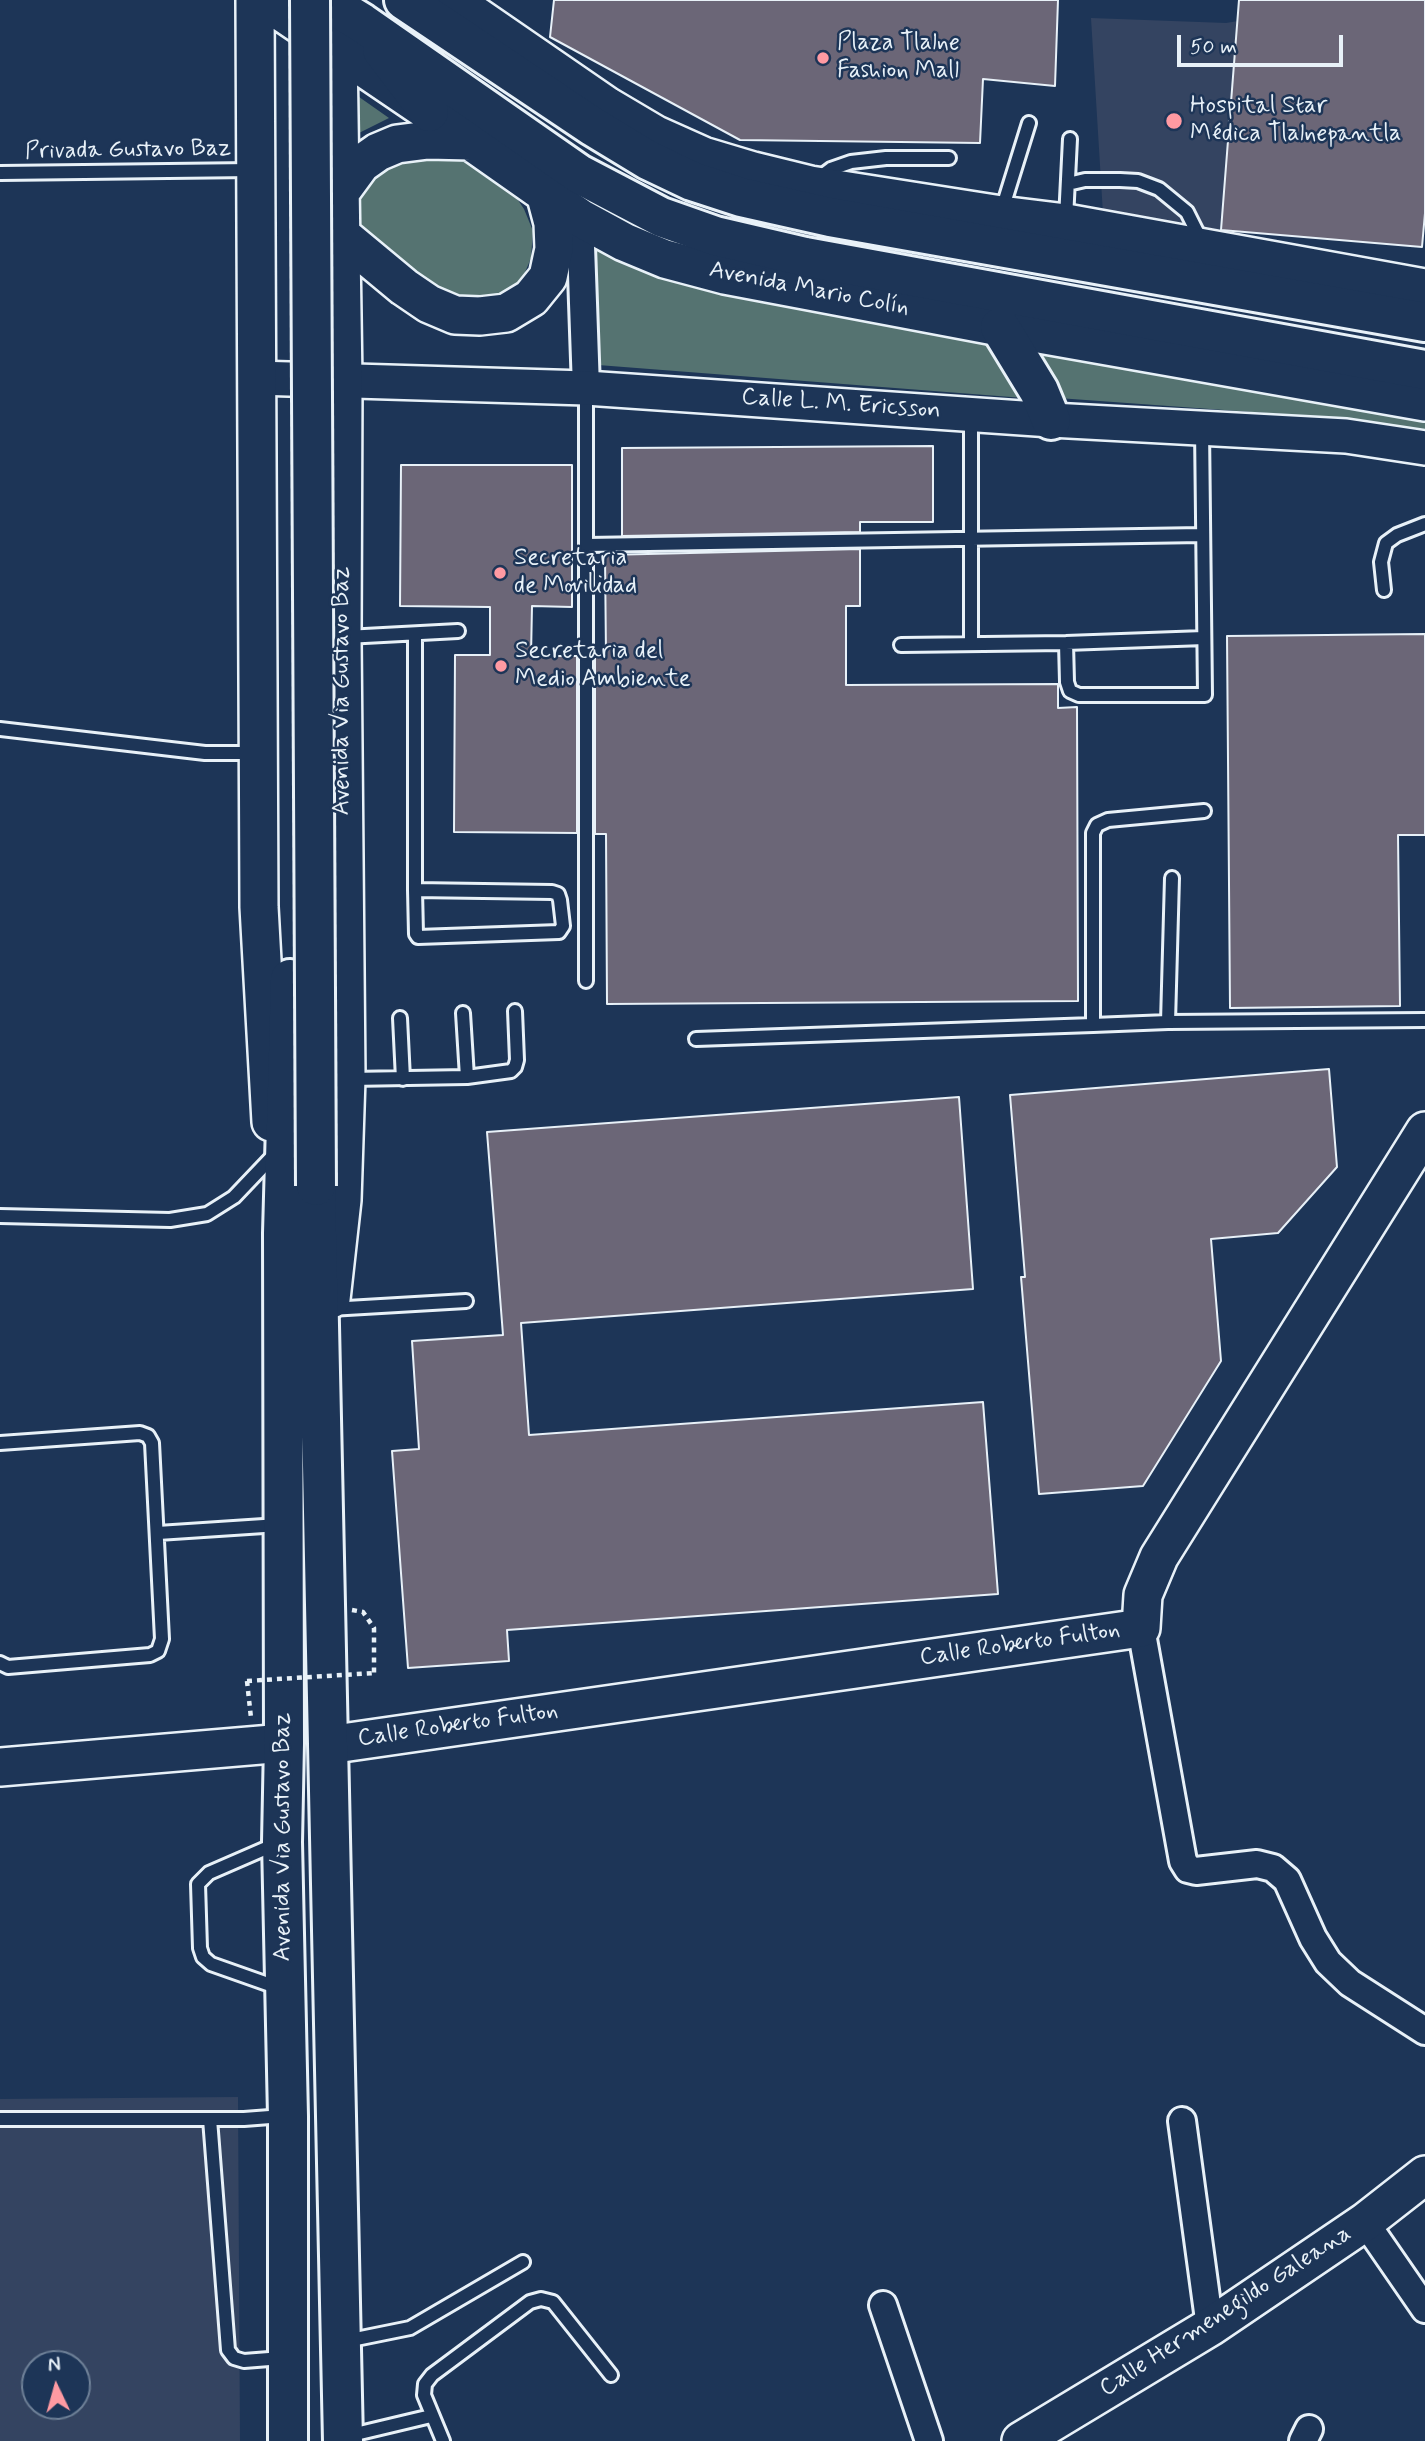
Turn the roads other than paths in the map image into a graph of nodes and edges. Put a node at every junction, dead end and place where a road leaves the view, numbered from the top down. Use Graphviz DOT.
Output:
graph roads {
  1 [pos="255,0"];
  2 [pos="264,0"];
  3 [pos="292,0"];
  4 [pos="404,0"];
  5 [pos="453,0"];
  6 [pos="336,14"];
  7 [pos="429,112"];
  8 [pos="1029,123"];
  9 [pos="1070,139"];
  10 [pos="471,141"];
  11 [pos="950,158"];
  12 [pos="256,170"];
  13 [pos="0,173"];
  14 [pos="1068,184"];
  15 [pos="810,185"];
  16 [pos="545,193"];
  17 [pos="339,194"];
  18 [pos="1001,215"];
  19 [pos="580,219"];
  20 [pos="1066,223"];
  21 [pos="339,233"];
  22 [pos="1109,248"];
  23 [pos="1205,248"];
  24 [pos="1425,288"];
  25 [pos="1425,322"];
  26 [pos="1000,327"];
  27 [pos="1425,370"];
  28 [pos="256,378"];
  29 [pos="343,381"];
  30 [pos="586,388"];
  31 [pos="1425,402"];
  32 [pos="971,414"];
  33 [pos="1051,420"];
  34 [pos="1202,428"];
  35 [pos="1425,447"];
  36 [pos="1425,524"];
  37 [pos="1202,535"];
  38 [pos="971,540"];
  39 [pos="587,545"];
  40 [pos="1384,590"];
  41 [pos="458,631"];
  42 [pos="415,634"];
  43 [pos="342,638"];
  44 [pos="1204,638"];
  45 [pos="1066,643"];
  46 [pos="971,644"];
  47 [pos="901,645"];
  48 [pos="0,729"];
  49 [pos="258,753"];
  50 [pos="1204,811"];
  51 [pos="1172,878"];
  52 [pos="415,890"];
  53 [pos="586,981"];
  54 [pos="515,1011"];
  55 [pos="463,1013"];
  56 [pos="400,1018"];
  57 [pos="1425,1020"];
  58 [pos="1168,1022"];
  59 [pos="1093,1025"];
  60 [pos="696,1039"];
  61 [pos="467,1077"];
  62 [pos="346,1078"];
  63 [pos="403,1079"];
  64 [pos="1425,1131"];
  65 [pos="273,1156"];
  66 [pos="0,1216"];
  67 [pos="283,1233"];
  68 [pos="466,1301"];
  69 [pos="330,1309"];
  70 [pos="319,1380"];
  71 [pos="0,1443"];
  72 [pos="283,1525"];
  73 [pos="158,1533"];
  74 [pos="1141,1628"];
  75 [pos="0,1663"];
  76 [pos="268,1736"];
  77 [pos="328,1745"];
  78 [pos="3,1765"];
  79 [pos="282,1842"];
  80 [pos="285,1991"];
  81 [pos="1425,2031"];
  82 [pos="288,2116"];
  83 [pos="0,2119"];
  84 [pos="210,2119"];
  85 [pos="1182,2121"];
  86 [pos="1425,2175"];
  87 [pos="1365,2222"];
  88 [pos="523,2262"];
  89 [pos="883,2305"];
  90 [pos="1425,2309"];
  91 [pos="1210,2327"];
  92 [pos="342,2342"];
  93 [pos="288,2358"];
  94 [pos="611,2375"];
  95 [pos="431,2416"];
  96 [pos="344,2439"];
  97 [pos="288,2441"];
  98 [pos="443,2441"];
  99 [pos="929,2441"];
  100 [pos="1021,2441"];
  1 -- 12 [label="main road, Avenida Via Gustavo Baz"];
  2 -- 6 [label="main road, Avenida Mario Colín"];
  3 -- 67 [label="main road, Avenida Via Gustavo Baz"];
  4 -- 22 [label="main road"];
  5 -- 15 [label="main road"];
  6 -- 7 [label="main road"];
  6 -- 17 [label="main road, Avenida Via Gustavo Baz"];
  6 -- 27 [label="main road, Avenida Mario Colín"];
  6 -- 70 [label="main road, Avenida Via Gustavo Baz, bridge"];
  7 -- 10 [label="main road, Avenida Mario Colín"];
  8 -- 18 [label="lane"];
  9 -- 14 [label="lane"];
  10 -- 16 [label="main road, Avenida Mario Colín"];
  10 -- 17 [label="main road"];
  11 -- 15 [label="lane"];
  12 -- 13 [label="lane, Privada Gustavo Baz"];
  12 -- 28 [label="main road, Avenida Via Gustavo Baz"];
  14 -- 20 [label="lane"];
  14 -- 23 [label="lane"];
  15 -- 18 [label="main road"];
  16 -- 19 [label="main road, Avenida Mario Colín"];
  16 -- 21 [label="main road"];
  17 -- 21 [label="main road, Avenida Via Gustavo Baz"];
  18 -- 20 [label="main road"];
  19 -- 26 [label="main road, Avenida Mario Colín"];
  19 -- 30 [label="street"];
  20 -- 22 [label="main road"];
  21 -- 29 [label="main road, Avenida Via Gustavo Baz"];
  22 -- 23 [label="main road"];
  22 -- 25 [label="main road"];
  23 -- 24 [label="main road"];
  26 -- 31 [label="main road, Avenida Mario Colín"];
  26 -- 33 [label="main road"];
  28 -- 29 [label="street, Calle L. M. Ericsson"];
  28 -- 49 [label="main road, Avenida Via Gustavo Baz"];
  29 -- 30 [label="street, Calle L. M. Ericsson"];
  29 -- 43 [label="main road, Avenida Via Gustavo Baz"];
  30 -- 32 [label="street, Calle L. M. Ericsson"];
  30 -- 39 [label="lane"];
  32 -- 33 [label="street, Calle L. M. Ericsson"];
  32 -- 38 [label="lane"];
  33 -- 34 [label="street, Calle L. M. Ericsson"];
  34 -- 35 [label="street, Calle L. M. Ericsson"];
  34 -- 37 [label="lane"];
  36 -- 40 [label="lane"];
  37 -- 38 [label="lane"];
  37 -- 44 [label="lane"];
  38 -- 39 [label="lane"];
  38 -- 46 [label="lane"];
  39 -- 53 [label="lane"];
  41 -- 42 [label="lane"];
  42 -- 43 [label="lane"];
  42 -- 52 [label="lane"];
  43 -- 62 [label="main road, Avenida Via Gustavo Baz"];
  44 -- 45 [label="lane"];
  44 -- 45 [label="lane"];
  45 -- 46 [label="lane"];
  46 -- 47 [label="lane"];
  48 -- 49 [label="lane"];
  49 -- 65 [label="main road, Avenida Via Gustavo Baz"];
  50 -- 59 [label="lane"];
  51 -- 58 [label="lane"];
  52 -- 52 [label="lane"];
  54 -- 61 [label="lane"];
  55 -- 61 [label="lane"];
  56 -- 63 [label="lane"];
  57 -- 58 [label="lane"];
  58 -- 59 [label="lane"];
  59 -- 60 [label="lane"];
  61 -- 63 [label="lane"];
  62 -- 63 [label="lane"];
  62 -- 69 [label="main road, Avenida Via Gustavo Baz"];
  64 -- 74 [label="main road, Calle Roberto Fulton"];
  65 -- 66 [label="lane"];
  65 -- 67 [label="main road, Avenida Via Gustavo Baz"];
  67 -- 72 [label="main road, Avenida Via Gustavo Baz"];
  68 -- 69 [label="lane"];
  69 -- 70 [label="main road, Avenida Via Gustavo Baz"];
  70 -- 77 [label="main road, Avenida Via Gustavo Baz"];
  71 -- 73 [label="lane"];
  72 -- 73 [label="lane"];
  72 -- 76 [label="main road, Avenida Via Gustavo Baz"];
  73 -- 75 [label="lane"];
  74 -- 77 [label="main road, Calle Roberto Fulton"];
  74 -- 81 [label="street"];
  76 -- 78 [label="main road"];
  76 -- 79 [label="main road, Avenida Via Gustavo Baz"];
  77 -- 92 [label="main road, Avenida Via Gustavo Baz"];
  79 -- 80 [label="main road, Avenida Via Gustavo Baz"];
  79 -- 80 [label="lane"];
  80 -- 82 [label="main road, Avenida Via Gustavo Baz"];
  82 -- 84 [label="lane"];
  82 -- 93 [label="main road, Avenida Via Gustavo Baz"];
  83 -- 84 [label="lane"];
  84 -- 93 [label="lane"];
  85 -- 91 [label="street"];
  86 -- 87 [label="main road, Calle Hermenegildo Galeana"];
  87 -- 90 [label="street"];
  87 -- 91 [label="main road, Calle Hermenegildo Galeana"];
  88 -- 92 [label="lane"];
  89 -- 99 [label="street"];
  91 -- 100 [label="main road, Calle Hermenegildo Galeana"];
  92 -- 96 [label="main road, Avenida Via Gustavo Baz"];
  93 -- 97 [label="main road, Avenida Via Gustavo Baz"];
  94 -- 95 [label="lane"];
  95 -- 96 [label="lane"];
  95 -- 98 [label="lane"];
}
